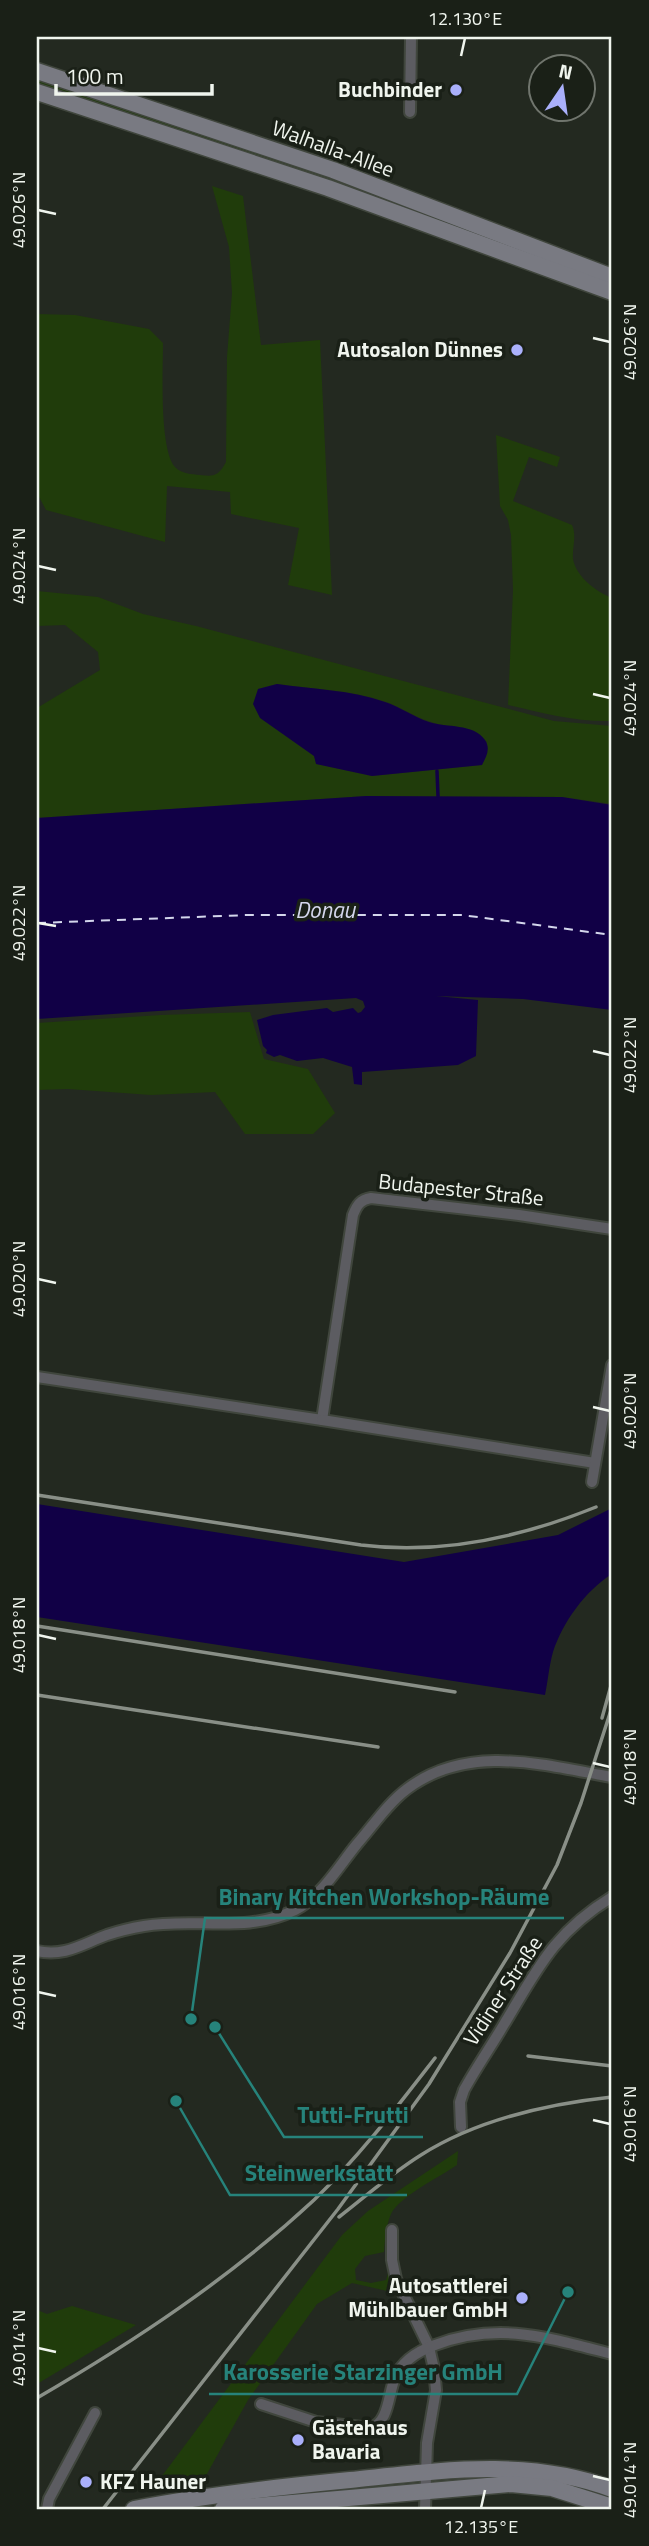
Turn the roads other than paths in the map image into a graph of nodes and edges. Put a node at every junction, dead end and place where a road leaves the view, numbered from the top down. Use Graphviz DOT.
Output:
graph roads {
  1 [pos="411,37"];
  2 [pos="37,71"];
  3 [pos="37,92"];
  4 [pos="410,112"];
  5 [pos="612,276"];
  6 [pos="612,292"];
  7 [pos="612,1229"];
  8 [pos="612,1365"];
  9 [pos="37,1377"];
  10 [pos="322,1420"];
  11 [pos="595,1463"];
  12 [pos="592,1482"];
  13 [pos="612,1777"];
  14 [pos="612,1898"];
  15 [pos="37,1951"];
  16 [pos="461,2127"];
  17 [pos="392,2231"];
  18 [pos="429,2347"];
  19 [pos="612,2354"];
  20 [pos="261,2404"];
  21 [pos="95,2413"];
  22 [pos="425,2474"];
  23 [pos="612,2489"];
  24 [pos="425,2491"];
  25 [pos="300,2505"];
  26 [pos="612,2507"];
  27 [pos="47,2509"];
  28 [pos="134,2509"];
  29 [pos="223,2509"];
  30 [pos="425,2509"];
  1 -- 4 [label="street"];
  2 -- 5 [label="main road, Walhalla-Allee"];
  3 -- 6 [label="main road, Walhalla-Allee"];
  7 -- 10 [label="street, Budapester Straße"];
  8 -- 11 [label="street"];
  9 -- 10 [label="street"];
  10 -- 11 [label="street"];
  11 -- 12 [label="street"];
  13 -- 15 [label="street"];
  14 -- 16 [label="street, Vidiner Straße"];
  17 -- 18 [label="street"];
  18 -- 19 [label="street"];
  18 -- 20 [label="street"];
  18 -- 22 [label="street"];
  21 -- 27 [label="street"];
  22 -- 23 [label="main road"];
  22 -- 24 [label="street"];
  22 -- 28 [label="main road"];
  24 -- 25 [label="main road"];
  24 -- 26 [label="main road"];
  24 -- 30 [label="street"];
  25 -- 29 [label="main road"];
}
